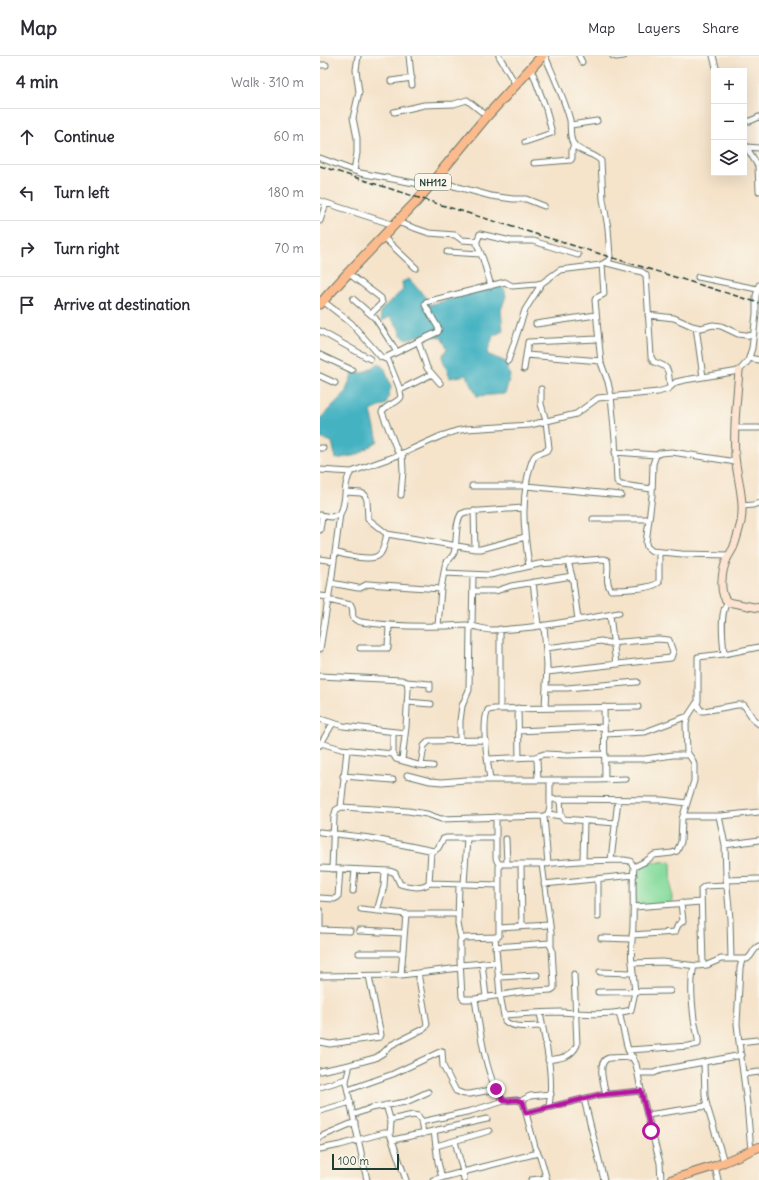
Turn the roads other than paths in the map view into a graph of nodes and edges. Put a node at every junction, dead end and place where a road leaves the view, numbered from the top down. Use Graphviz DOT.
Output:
graph roads {
  1 [pos="358,56"];
  2 [pos="410,56"];
  3 [pos="498,56"];
  4 [pos="544,56"];
  5 [pos="578,56"];
  6 [pos="613,56"];
  7 [pos="624,56"];
  8 [pos="713,56"];
  9 [pos="582,62"];
  10 [pos="320,65"];
  11 [pos="326,65"];
  12 [pos="532,68"];
  13 [pos="716,68"];
  14 [pos="412,78"];
  15 [pos="391,81"];
  16 [pos="412,85"];
  17 [pos="516,85"];
  18 [pos="394,112"];
  19 [pos="487,116"];
  20 [pos="759,117"];
  21 [pos="598,121"];
  22 [pos="747,121"];
  23 [pos="571,126"];
  24 [pos="525,142"];
  25 [pos="574,144"];
  26 [pos="747,145"];
  27 [pos="747,148"];
  28 [pos="759,148"];
  29 [pos="320,158"];
  30 [pos="534,163"];
  31 [pos="354,171"];
  32 [pos="432,182"];
  33 [pos="759,191"];
  34 [pos="320,201"];
  35 [pos="326,203"];
  36 [pos="544,206"];
  37 [pos="320,221"];
  38 [pos="395,223"];
  39 [pos="382,236"];
  40 [pos="477,241"];
  41 [pos="447,252"];
  42 [pos="481,254"];
  43 [pos="578,255"];
  44 [pos="605,263"];
  45 [pos="416,268"];
  46 [pos="348,272"];
  47 [pos="698,277"];
  48 [pos="542,283"];
  49 [pos="491,286"];
  50 [pos="758,287"];
  51 [pos="353,299"];
  52 [pos="322,303"];
  53 [pos="371,314"];
  54 [pos="596,315"];
  55 [pos="648,315"];
  56 [pos="536,324"];
  57 [pos="696,327"];
  58 [pos="320,331"];
  59 [pos="753,336"];
  60 [pos="598,339"];
  61 [pos="418,341"];
  62 [pos="397,352"];
  63 [pos="320,355"];
  64 [pos="526,355"];
  65 [pos="385,358"];
  66 [pos="749,358"];
  67 [pos="370,359"];
  68 [pos="759,360"];
  69 [pos="508,361"];
  70 [pos="600,361"];
  71 [pos="524,368"];
  72 [pos="352,370"];
  73 [pos="739,370"];
  74 [pos="432,374"];
  75 [pos="320,376"];
  76 [pos="703,377"];
  77 [pos="335,383"];
  78 [pos="440,383"];
  79 [pos="670,387"];
  80 [pos="541,389"];
  81 [pos="400,390"];
  82 [pos="611,396"];
  83 [pos="546,421"];
  84 [pos="735,428"];
  85 [pos="759,428"];
  86 [pos="615,452"];
  87 [pos="400,454"];
  88 [pos="656,455"];
  89 [pos="736,462"];
  90 [pos="320,470"];
  91 [pos="351,472"];
  92 [pos="472,486"];
  93 [pos="526,486"];
  94 [pos="652,490"];
  95 [pos="346,492"];
  96 [pos="401,495"];
  97 [pos="621,495"];
  98 [pos="759,503"];
  99 [pos="742,506"];
  100 [pos="523,508"];
  101 [pos="474,511"];
  102 [pos="340,514"];
  103 [pos="321,516"];
  104 [pos="593,519"];
  105 [pos="649,519"];
  106 [pos="320,530"];
  107 [pos="387,534"];
  108 [pos="525,537"];
  109 [pos="455,546"];
  110 [pos="475,549"];
  111 [pos="335,552"];
  112 [pos="659,552"];
  113 [pos="729,555"];
  114 [pos="320,559"];
  115 [pos="334,561"];
  116 [pos="568,561"];
  117 [pos="529,566"];
  118 [pos="444,573"];
  119 [pos="473,575"];
  120 [pos="572,576"];
  121 [pos="533,582"];
  122 [pos="331,584"];
  123 [pos="441,589"];
  124 [pos="473,591"];
  125 [pos="320,596"];
  126 [pos="329,598"];
  127 [pos="728,602"];
  128 [pos="759,608"];
  129 [pos="619,613"];
  130 [pos="610,615"];
  131 [pos="578,620"];
  132 [pos="389,625"];
  133 [pos="538,625"];
  134 [pos="544,625"];
  135 [pos="438,626"];
  136 [pos="471,626"];
  137 [pos="500,629"];
  138 [pos="321,635"];
  139 [pos="613,642"];
  140 [pos="759,647"];
  141 [pos="360,648"];
  142 [pos="546,648"];
  143 [pos="320,649"];
  144 [pos="724,654"];
  145 [pos="616,664"];
  146 [pos="547,672"];
  147 [pos="320,676"];
  148 [pos="407,682"];
  149 [pos="637,682"];
  150 [pos="546,688"];
  151 [pos="430,690"];
  152 [pos="407,702"];
  153 [pos="431,704"];
  154 [pos="697,704"];
  155 [pos="604,707"];
  156 [pos="638,707"];
  157 [pos="500,708"];
  158 [pos="518,708"];
  159 [pos="545,708"];
  160 [pos="688,716"];
  161 [pos="320,719"];
  162 [pos="334,723"];
  163 [pos="759,724"];
  164 [pos="604,727"];
  165 [pos="518,731"];
  166 [pos="393,732"];
  167 [pos="405,733"];
  168 [pos="605,734"];
  169 [pos="460,740"];
  170 [pos="486,740"];
  171 [pos="320,744"];
  172 [pos="347,750"];
  173 [pos="393,754"];
  174 [pos="688,755"];
  175 [pos="605,756"];
  176 [pos="535,757"];
  177 [pos="519,758"];
  178 [pos="488,760"];
  179 [pos="406,761"];
  180 [pos="421,765"];
  181 [pos="433,766"];
  182 [pos="407,775"];
  183 [pos="343,776"];
  184 [pos="626,778"];
  185 [pos="605,779"];
  186 [pos="393,780"];
  187 [pos="490,780"];
  188 [pos="538,780"];
  189 [pos="550,780"];
  190 [pos="550,799"];
  191 [pos="560,799"];
  192 [pos="618,800"];
  193 [pos="687,803"];
  194 [pos="340,806"];
  195 [pos="759,812"];
  196 [pos="546,815"];
  197 [pos="561,816"];
  198 [pos="683,816"];
  199 [pos="718,816"];
  200 [pos="496,817"];
  201 [pos="584,821"];
  202 [pos="616,823"];
  203 [pos="320,832"];
  204 [pos="333,833"];
  205 [pos="467,838"];
  206 [pos="496,838"];
  207 [pos="506,839"];
  208 [pos="759,840"];
  209 [pos="725,845"];
  210 [pos="431,851"];
  211 [pos="611,860"];
  212 [pos="583,861"];
  213 [pos="499,864"];
  214 [pos="507,864"];
  215 [pos="521,864"];
  216 [pos="545,864"];
  217 [pos="634,867"];
  218 [pos="320,868"];
  219 [pos="332,869"];
  220 [pos="340,869"];
  221 [pos="355,870"];
  222 [pos="385,871"];
  223 [pos="634,875"];
  224 [pos="598,879"];
  225 [pos="759,879"];
  226 [pos="726,883"];
  227 [pos="429,884"];
  228 [pos="461,884"];
  229 [pos="544,884"];
  230 [pos="499,885"];
  231 [pos="353,891"];
  232 [pos="320,898"];
  233 [pos="701,902"];
  234 [pos="681,903"];
  235 [pos="634,907"];
  236 [pos="361,909"];
  237 [pos="320,911"];
  238 [pos="377,911"];
  239 [pos="406,914"];
  240 [pos="458,914"];
  241 [pos="598,917"];
  242 [pos="549,925"];
  243 [pos="522,927"];
  244 [pos="500,928"];
  245 [pos="320,930"];
  246 [pos="359,930"];
  247 [pos="350,931"];
  248 [pos="404,933"];
  249 [pos="495,937"];
  250 [pos="632,937"];
  251 [pos="601,938"];
  252 [pos="461,939"];
  253 [pos="551,945"];
  254 [pos="759,946"];
  255 [pos="495,947"];
  256 [pos="358,953"];
  257 [pos="403,953"];
  258 [pos="731,960"];
  259 [pos="742,960"];
  260 [pos="497,962"];
  261 [pos="482,963"];
  262 [pos="632,963"];
  263 [pos="703,965"];
  264 [pos="460,966"];
  265 [pos="694,966"];
  266 [pos="600,972"];
  267 [pos="418,973"];
  268 [pos="632,973"];
  269 [pos="574,974"];
  270 [pos="401,975"];
  271 [pos="537,975"];
  272 [pos="320,976"];
  273 [pos="369,976"];
  274 [pos="498,977"];
  275 [pos="670,991"];
  276 [pos="598,992"];
  277 [pos="635,992"];
  278 [pos="500,995"];
  279 [pos="486,997"];
  280 [pos="475,999"];
  281 [pos="619,1012"];
  282 [pos="540,1013"];
  283 [pos="575,1013"];
  284 [pos="504,1015"];
  285 [pos="542,1026"];
  286 [pos="757,1040"];
  287 [pos="320,1042"];
  288 [pos="739,1042"];
  289 [pos="628,1050"];
  290 [pos="742,1055"];
  291 [pos="633,1057"];
  292 [pos="548,1060"];
  293 [pos="704,1063"];
  294 [pos="349,1065"];
  295 [pos="320,1071"];
  296 [pos="759,1072"];
  297 [pos="638,1073"];
  298 [pos="744,1074"];
  299 [pos="346,1079"];
  300 [pos="320,1087"];
  301 [pos="496,1089"];
  302 [pos="348,1090"];
  303 [pos="641,1091"];
  304 [pos="428,1092"];
  305 [pos="551,1094"];
  306 [pos="606,1094"];
  307 [pos="584,1099"];
  308 [pos="504,1101"];
  309 [pos="521,1101"];
  310 [pos="351,1102"];
  311 [pos="386,1105"];
  312 [pos="707,1106"];
  313 [pos="549,1107"];
  314 [pos="320,1112"];
  315 [pos="526,1113"];
  316 [pos="354,1115"];
  317 [pos="647,1115"];
  318 [pos="487,1119"];
  319 [pos="390,1120"];
  320 [pos="355,1122"];
  321 [pos="421,1122"];
  322 [pos="434,1131"];
  323 [pos="489,1131"];
  324 [pos="390,1134"];
  325 [pos="423,1134"];
  326 [pos="320,1137"];
  327 [pos="359,1140"];
  328 [pos="392,1140"];
  329 [pos="454,1141"];
  330 [pos="436,1146"];
  331 [pos="320,1149"];
  332 [pos="755,1149"];
  333 [pos="538,1153"];
  334 [pos="724,1162"];
  335 [pos="715,1166"];
  336 [pos="463,1172"];
  337 [pos="691,1177"];
  338 [pos="442,1178"];
  339 [pos="547,1179"];
  340 [pos="367,1180"];
  341 [pos="406,1180"];
  342 [pos="433,1180"];
  343 [pos="464,1180"];
  344 [pos="532,1180"];
  345 [pos="604,1180"];
  346 [pos="661,1180"];
  347 [pos="670,1180"];
  348 [pos="718,1180"];
  1 -- 31 [label="street"];
  2 -- 14 [label="street"];
  3 -- 17 [label="street"];
  4 -- 12 [label="highway, NH112"];
  4 -- 23 [label="street"];
  5 -- 9 [label="street"];
  6 -- 7 [label="street"];
  8 -- 13 [label="street"];
  10 -- 11 [label="street"];
  12 -- 17 [label="highway, NH112"];
  12 -- 24 [label="street"];
  14 -- 15 [label="street"];
  14 -- 16 [label="street"];
  17 -- 19 [label="highway, NH112"];
  18 -- 19 [label="street"];
  19 -- 32 [label="highway, NH112"];
  20 -- 22 [label="street"];
  21 -- 23 [label="street"];
  23 -- 25 [label="street"];
  25 -- 30 [label="street"];
  25 -- 44 [label="street"];
  26 -- 28 [label="street"];
  27 -- 33 [label="street"];
  29 -- 31 [label="street"];
  31 -- 32 [label="street"];
  32 -- 36 [label="street"];
  32 -- 38 [label="highway, NH112"];
  34 -- 35 [label="street"];
  35 -- 37 [label="street"];
  35 -- 38 [label="street"];
  38 -- 39 [label="highway, NH112"];
  38 -- 40 [label="street"];
  39 -- 45 [label="street"];
  39 -- 46 [label="highway, NH112"];
  40 -- 42 [label="street"];
  40 -- 43 [label="street"];
  41 -- 42 [label="street"];
  42 -- 49 [label="street"];
  44 -- 48 [label="street"];
  44 -- 54 [label="street"];
  44 -- 55 [label="street"];
  46 -- 52 [label="highway, NH112"];
  46 -- 53 [label="street"];
  47 -- 50 [label="street"];
  48 -- 49 [label="street"];
  48 -- 69 [label="street"];
  49 -- 61 [label="street"];
  50 -- 59 [label="street"];
  51 -- 53 [label="street"];
  52 -- 65 [label="street"];
  53 -- 62 [label="street"];
  54 -- 56 [label="street"];
  54 -- 60 [label="street"];
  55 -- 57 [label="street"];
  55 -- 79 [label="street"];
  57 -- 59 [label="street"];
  57 -- 76 [label="street"];
  58 -- 67 [label="street"];
  59 -- 66 [label="street"];
  60 -- 64 [label="street"];
  60 -- 70 [label="street"];
  61 -- 62 [label="street"];
  61 -- 74 [label="street"];
  62 -- 65 [label="street"];
  63 -- 72 [label="street"];
  64 -- 70 [label="street"];
  64 -- 71 [label="street"];
  65 -- 81 [label="street"];
  66 -- 68 [label="street"];
  66 -- 73 [label="street"];
  70 -- 82 [label="street"];
  73 -- 76 [label="street"];
  73 -- 84 [label="street"];
  74 -- 78 [label="street"];
  74 -- 81 [label="street"];
  75 -- 77 [label="street"];
  76 -- 79 [label="street"];
  79 -- 82 [label="street"];
  80 -- 83 [label="street"];
  81 -- 87 [label="street"];
  82 -- 83 [label="street"];
  82 -- 86 [label="street"];
  83 -- 87 [label="street"];
  83 -- 93 [label="street"];
  84 -- 85 [label="street"];
  84 -- 89 [label="street"];
  86 -- 88 [label="street"];
  86 -- 94 [label="street"];
  87 -- 91 [label="street"];
  87 -- 96 [label="street"];
  88 -- 89 [label="street"];
  88 -- 94 [label="street"];
  89 -- 99 [label="street"];
  90 -- 91 [label="street"];
  91 -- 95 [label="street"];
  92 -- 93 [label="street"];
  93 -- 97 [label="street"];
  93 -- 100 [label="street"];
  94 -- 105 [label="street"];
  95 -- 102 [label="street"];
  95 -- 107 [label="street"];
  98 -- 99 [label="street"];
  99 -- 113 [label="street"];
  100 -- 101 [label="street"];
  100 -- 108 [label="street"];
  101 -- 109 [label="street"];
  101 -- 110 [label="street"];
  102 -- 103 [label="street"];
  102 -- 111 [label="street"];
  103 -- 106 [label="street"];
  104 -- 105 [label="street"];
  105 -- 112 [label="street"];
  107 -- 109 [label="street"];
  107 -- 111 [label="street"];
  108 -- 110 [label="street"];
  108 -- 117 [label="street"];
  109 -- 110 [label="street"];
  109 -- 118 [label="street"];
  111 -- 115 [label="street"];
  112 -- 113 [label="street"];
  112 -- 116 [label="street"];
  113 -- 127 [label="street"];
  114 -- 115 [label="street"];
  115 -- 122 [label="street"];
  116 -- 117 [label="street"];
  116 -- 120 [label="street"];
  117 -- 119 [label="street"];
  118 -- 119 [label="street"];
  118 -- 123 [label="street"];
  119 -- 124 [label="street"];
  120 -- 121 [label="street"];
  120 -- 131 [label="street"];
  121 -- 124 [label="street"];
  121 -- 133 [label="street"];
  122 -- 123 [label="street"];
  122 -- 126 [label="street"];
  123 -- 135 [label="street"];
  124 -- 136 [label="street"];
  125 -- 126 [label="street"];
  126 -- 132 [label="street"];
  126 -- 138 [label="street"];
  127 -- 128 [label="street"];
  127 -- 144 [label="street"];
  129 -- 130 [label="street"];
  130 -- 131 [label="street"];
  130 -- 139 [label="street"];
  131 -- 134 [label="street"];
  132 -- 135 [label="street"];
  132 -- 141 [label="street"];
  133 -- 134 [label="street"];
  133 -- 137 [label="street"];
  134 -- 142 [label="street"];
  135 -- 136 [label="street"];
  136 -- 137 [label="street"];
  136 -- 169 [label="street"];
  137 -- 157 [label="street"];
  138 -- 143 [label="street"];
  139 -- 142 [label="street"];
  139 -- 145 [label="street"];
  139 -- 145 [label="street"];
  140 -- 144 [label="street"];
  142 -- 146 [label="street"];
  144 -- 154 [label="street"];
  145 -- 146 [label="street"];
  146 -- 150 [label="street"];
  147 -- 148 [label="street"];
  148 -- 151 [label="street"];
  148 -- 152 [label="street"];
  149 -- 150 [label="street"];
  150 -- 159 [label="street"];
  152 -- 153 [label="street"];
  152 -- 167 [label="street"];
  154 -- 160 [label="street"];
  154 -- 163 [label="street"];
  155 -- 156 [label="street"];
  155 -- 159 [label="street"];
  155 -- 164 [label="street"];
  157 -- 158 [label="street"];
  157 -- 170 [label="street"];
  158 -- 159 [label="street"];
  158 -- 165 [label="street"];
  160 -- 168 [label="street"];
  160 -- 174 [label="street"];
  161 -- 162 [label="street"];
  162 -- 166 [label="street"];
  162 -- 171 [label="street"];
  164 -- 165 [label="street"];
  164 -- 168 [label="street"];
  165 -- 177 [label="street"];
  166 -- 167 [label="street"];
  166 -- 173 [label="street"];
  167 -- 179 [label="street"];
  168 -- 175 [label="street"];
  169 -- 170 [label="street"];
  169 -- 180 [label="street"];
  170 -- 178 [label="street"];
  171 -- 172 [label="street"];
  172 -- 173 [label="street"];
  172 -- 183 [label="street"];
  173 -- 179 [label="street"];
  174 -- 175 [label="street"];
  174 -- 193 [label="street"];
  175 -- 176 [label="street"];
  175 -- 185 [label="street"];
  176 -- 177 [label="street"];
  176 -- 188 [label="street"];
  177 -- 178 [label="street"];
  178 -- 187 [label="street"];
  179 -- 180 [label="street"];
  180 -- 181 [label="street"];
  182 -- 187 [label="street"];
  183 -- 186 [label="street"];
  183 -- 194 [label="street"];
  184 -- 185 [label="street"];
  185 -- 189 [label="street"];
  187 -- 188 [label="street"];
  188 -- 189 [label="street"];
  189 -- 190 [label="street"];
  190 -- 191 [label="street"];
  190 -- 196 [label="street"];
  191 -- 192 [label="street"];
  191 -- 197 [label="street"];
  192 -- 193 [label="street"];
  192 -- 202 [label="street"];
  193 -- 198 [label="street"];
  194 -- 200 [label="street"];
  194 -- 204 [label="street"];
  195 -- 199 [label="street"];
  196 -- 197 [label="street"];
  196 -- 200 [label="street"];
  196 -- 216 [label="street"];
  197 -- 201 [label="street"];
  198 -- 199 [label="street"];
  198 -- 217 [label="street"];
  199 -- 209 [label="street"];
  200 -- 206 [label="street"];
  201 -- 202 [label="street"];
  201 -- 212 [label="street"];
  202 -- 211 [label="street"];
  203 -- 204 [label="street"];
  204 -- 210 [label="street"];
  204 -- 219 [label="street"];
  205 -- 206 [label="street"];
  205 -- 210 [label="street"];
  205 -- 228 [label="street"];
  206 -- 213 [label="street"];
  207 -- 214 [label="street"];
  208 -- 209 [label="street"];
  209 -- 226 [label="street"];
  210 -- 227 [label="street"];
  211 -- 212 [label="street"];
  211 -- 217 [label="street"];
  212 -- 216 [label="street"];
  213 -- 214 [label="street"];
  213 -- 230 [label="street"];
  214 -- 215 [label="street"];
  215 -- 216 [label="street"];
  215 -- 243 [label="street"];
  216 -- 229 [label="street"];
  217 -- 223 [label="street"];
  218 -- 219 [label="street"];
  219 -- 220 [label="street"];
  220 -- 221 [label="street"];
  220 -- 232 [label="street"];
  221 -- 222 [label="street"];
  221 -- 231 [label="street"];
  222 -- 227 [label="street"];
  222 -- 238 [label="street"];
  223 -- 224 [label="street"];
  223 -- 235 [label="street"];
  224 -- 229 [label="street"];
  224 -- 241 [label="street"];
  225 -- 226 [label="street"];
  226 -- 233 [label="street"];
  226 -- 258 [label="street"];
  227 -- 228 [label="street"];
  228 -- 230 [label="street"];
  228 -- 240 [label="street"];
  229 -- 242 [label="street"];
  230 -- 244 [label="street"];
  233 -- 234 [label="street"];
  233 -- 263 [label="street"];
  234 -- 235 [label="street"];
  234 -- 250 [label="street"];
  235 -- 250 [label="street"];
  236 -- 238 [label="street"];
  237 -- 245 [label="street"];
  238 -- 239 [label="street"];
  239 -- 240 [label="street"];
  239 -- 248 [label="street"];
  240 -- 252 [label="street"];
  242 -- 243 [label="street"];
  242 -- 253 [label="street"];
  243 -- 244 [label="street"];
  244 -- 249 [label="street"];
  245 -- 247 [label="street"];
  246 -- 248 [label="street"];
  248 -- 257 [label="street"];
  249 -- 252 [label="street"];
  249 -- 255 [label="street"];
  250 -- 251 [label="street"];
  250 -- 262 [label="street"];
  252 -- 264 [label="street"];
  253 -- 255 [label="street"];
  253 -- 278 [label="street"];
  254 -- 259 [label="street"];
  255 -- 260 [label="street"];
  256 -- 257 [label="street"];
  257 -- 270 [label="street"];
  258 -- 259 [label="street"];
  258 -- 263 [label="street"];
  259 -- 288 [label="street"];
  260 -- 261 [label="street"];
  260 -- 274 [label="street"];
  261 -- 264 [label="street"];
  261 -- 279 [label="street"];
  262 -- 265 [label="street"];
  262 -- 268 [label="street"];
  263 -- 265 [label="street"];
  264 -- 267 [label="street"];
  264 -- 280 [label="street"];
  265 -- 289 [label="street"];
  266 -- 268 [label="street"];
  267 -- 270 [label="street"];
  267 -- 294 [label="street"];
  268 -- 277 [label="street"];
  269 -- 283 [label="street"];
  270 -- 273 [label="street"];
  271 -- 274 [label="street"];
  272 -- 273 [label="street"];
  273 -- 287 [label="street"];
  274 -- 278 [label="street"];
  275 -- 277 [label="street"];
  276 -- 277 [label="street"];
  277 -- 281 [label="street"];
  278 -- 279 [label="street"];
  278 -- 284 [label="street"];
  279 -- 280 [label="street"];
  280 -- 301 [label="street"];
  281 -- 283 [label="street"];
  281 -- 289 [label="street"];
  282 -- 283 [label="street"];
  282 -- 284 [label="street"];
  282 -- 285 [label="street"];
  283 -- 292 [label="street"];
  284 -- 285 [label="street"];
  285 -- 292 [label="street"];
  286 -- 288 [label="street"];
  288 -- 290 [label="street"];
  289 -- 291 [label="street"];
  290 -- 293 [label="street"];
  290 -- 298 [label="street"];
  291 -- 297 [label="street"];
  291 -- 306 [label="street"];
  292 -- 305 [label="street"];
  293 -- 297 [label="street"];
  293 -- 312 [label="street"];
  294 -- 295 [label="street"];
  294 -- 299 [label="street"];
  296 -- 298 [label="street"];
  297 -- 303 [label="street"];
  298 -- 332 [label="street"];
  299 -- 300 [label="street"];
  299 -- 302 [label="street"];
  301 -- 302 [label="street"];
  301 -- 308 [label="street"];
  302 -- 310 [label="street"];
  303 -- 306 [label="street"];
  303 -- 317 [label="street"];
  304 -- 311 [label="street"];
  305 -- 309 [label="street"];
  305 -- 313 [label="street"];
  306 -- 307 [label="street"];
  307 -- 313 [label="street"];
  307 -- 345 [label="street"];
  308 -- 309 [label="street"];
  308 -- 321 [label="street"];
  309 -- 315 [label="street"];
  310 -- 314 [label="street"];
  310 -- 316 [label="street"];
  311 -- 316 [label="street"];
  311 -- 319 [label="street"];
  312 -- 317 [label="street"];
  312 -- 334 [label="street"];
  313 -- 315 [label="street"];
  315 -- 333 [label="street"];
  316 -- 320 [label="street"];
  317 -- 346 [label="street"];
  318 -- 322 [label="street"];
  319 -- 321 [label="street"];
  319 -- 324 [label="street"];
  320 -- 326 [label="street"];
  320 -- 327 [label="street"];
  321 -- 325 [label="street"];
  322 -- 325 [label="street"];
  322 -- 330 [label="street"];
  323 -- 329 [label="street"];
  324 -- 327 [label="street"];
  324 -- 328 [label="street"];
  325 -- 328 [label="street"];
  327 -- 331 [label="street"];
  327 -- 340 [label="street"];
  328 -- 341 [label="street"];
  329 -- 330 [label="street"];
  329 -- 336 [label="street"];
  330 -- 338 [label="street"];
  332 -- 334 [label="main road"];
  333 -- 336 [label="street"];
  333 -- 339 [label="street"];
  334 -- 335 [label="main road"];
  335 -- 337 [label="main road"];
  335 -- 348 [label="street"];
  336 -- 338 [label="street"];
  336 -- 343 [label="street"];
  337 -- 347 [label="main road"];
  338 -- 342 [label="street"];
  339 -- 344 [label="street"];
}
